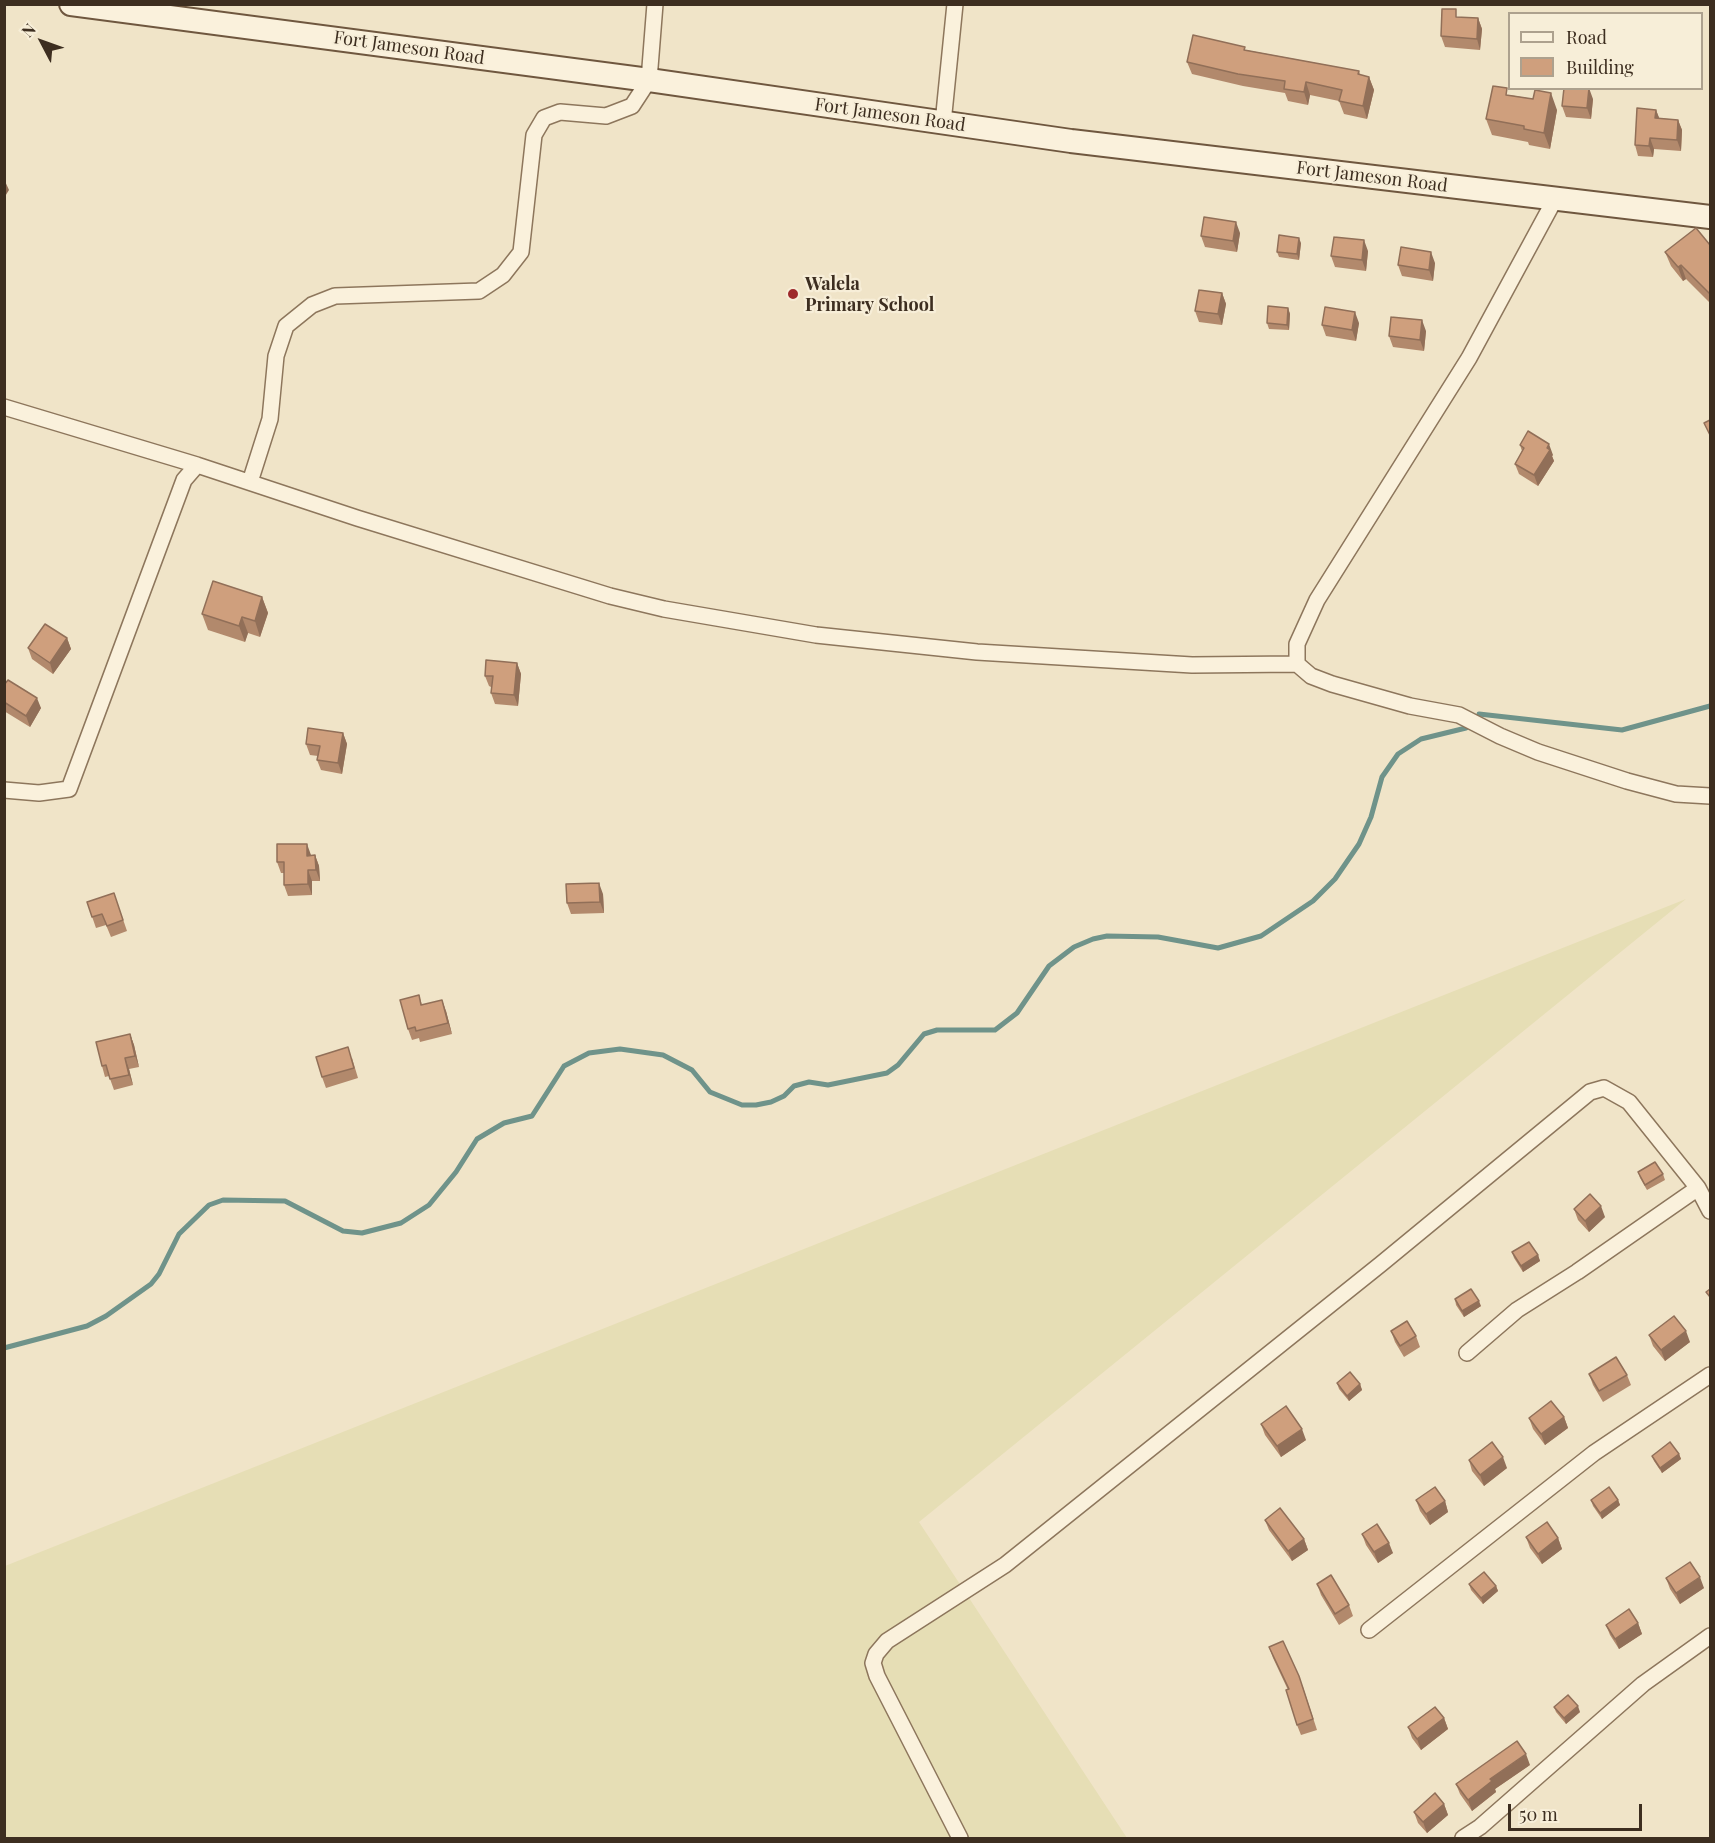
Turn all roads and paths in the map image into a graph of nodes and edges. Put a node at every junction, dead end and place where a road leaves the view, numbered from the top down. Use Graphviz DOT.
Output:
graph roads {
  1 [pos="71,4"];
  2 [pos="655,4"];
  3 [pos="955,4"];
  4 [pos="649,80"];
  5 [pos="943,123"];
  6 [pos="1555,199"];
  7 [pos="1710,217"];
  8 [pos="4,407"];
  9 [pos="197,465"];
  10 [pos="250,482"];
  11 [pos="1297,664"];
  12 [pos="4,790"];
  13 [pos="1710,796"];
  14 [pos="1698,1188"];
  15 [pos="1710,1211"];
  16 [pos="1467,1353"];
  17 [pos="1710,1375"];
  18 [pos="1369,1630"];
  19 [pos="1710,1636"];
  20 [pos="960,1839"];
  21 [pos="1463,1839"];
  1 -- 4 [label="street, Fort Jameson Road"];
  2 -- 4 [label="street"];
  3 -- 5 [label="street"];
  4 -- 5 [label="street, Fort Jameson Road"];
  4 -- 10 [label="street"];
  5 -- 6 [label="street, Fort Jameson Road"];
  6 -- 7 [label="street, Fort Jameson Road"];
  6 -- 11 [label="street"];
  8 -- 9 [label="street"];
  9 -- 10 [label="street"];
  9 -- 12 [label="street"];
  10 -- 11 [label="street"];
  11 -- 13 [label="street"];
  14 -- 15 [label="street"];
  14 -- 16 [label="street"];
  14 -- 20 [label="street"];
  17 -- 18 [label="street"];
  19 -- 21 [label="street"];
}
